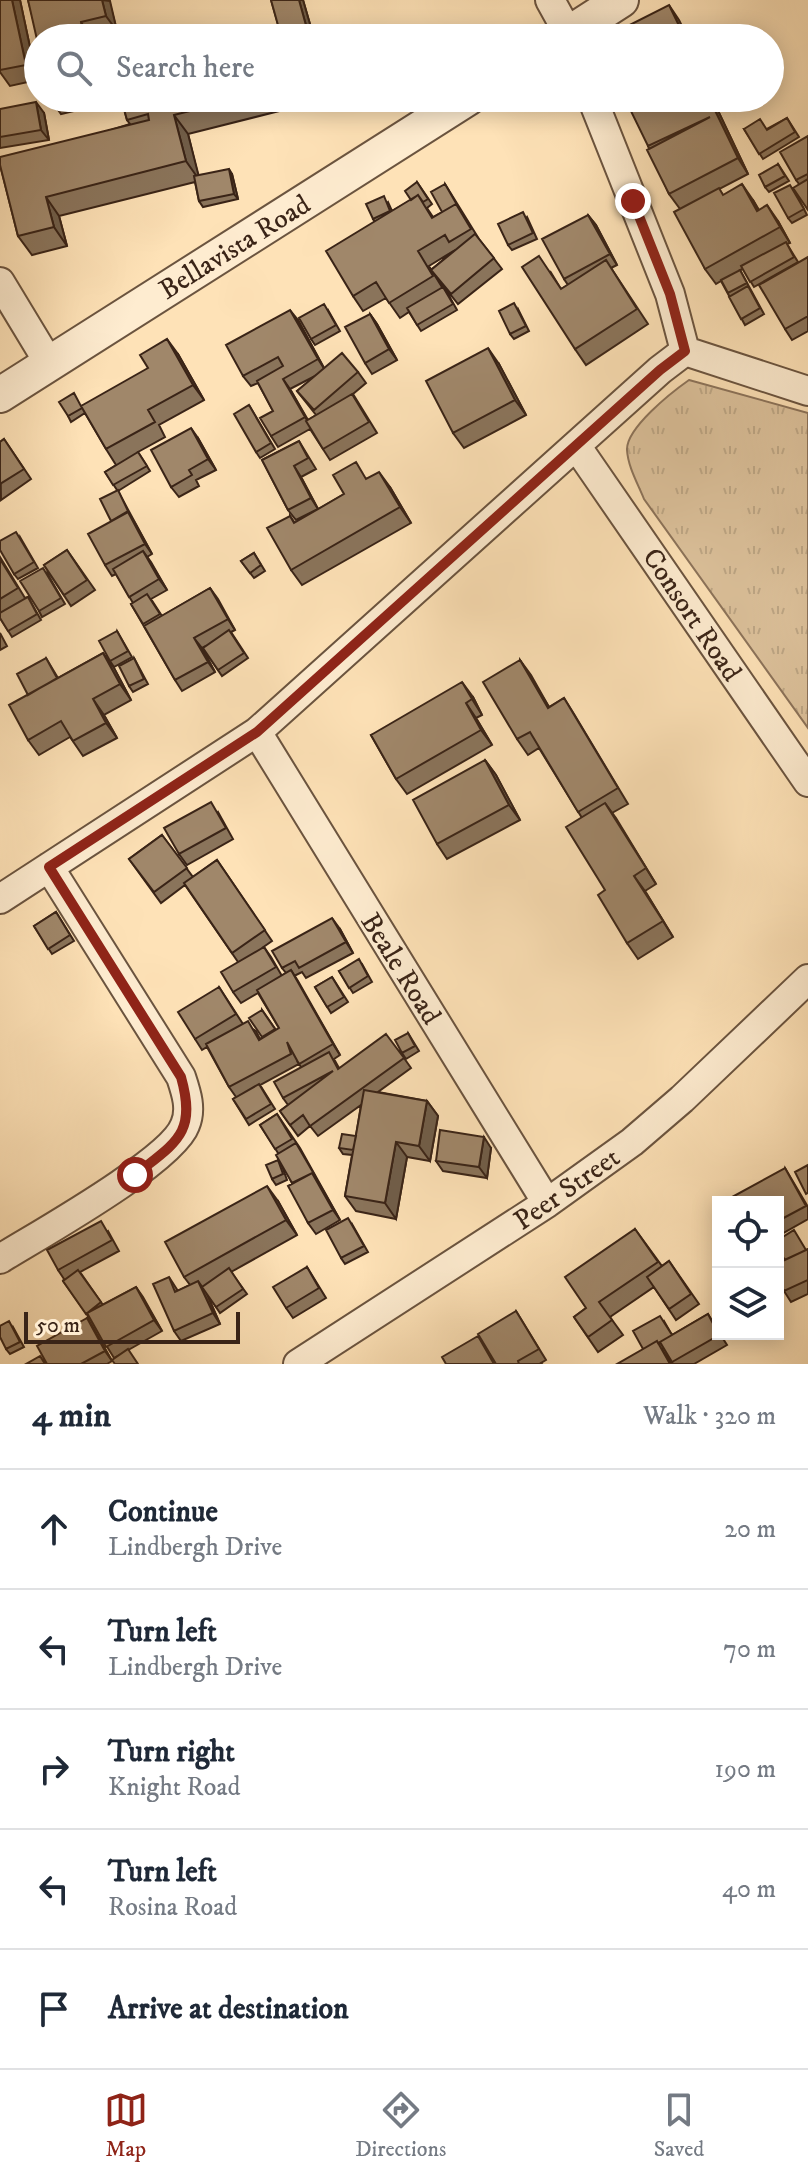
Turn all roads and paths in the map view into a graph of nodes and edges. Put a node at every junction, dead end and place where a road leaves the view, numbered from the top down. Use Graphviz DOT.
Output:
graph roads {
  1 [pos="550,0"];
  2 [pos="621,0"];
  3 [pos="562,24"];
  4 [pos="586,24"];
  5 [pos="446,112"];
  6 [pos="598,112"];
  7 [pos="0,282"];
  8 [pos="685,351"];
  9 [pos="49,363"];
  10 [pos="808,391"];
  11 [pos="0,395"];
  12 [pos="577,447"];
  13 [pos="257,732"];
  14 [pos="808,782"];
  15 [pos="49,867"];
  16 [pos="0,899"];
  17 [pos="808,979"];
  18 [pos="547,1203"];
  19 [pos="0,1259"];
  20 [pos="298,1364"];
  1 -- 3 [label="street"];
  2 -- 4 [label="street"];
  5 -- 9 [label="street, Bellavista Road"];
  6 -- 8 [label="street"];
  7 -- 9 [label="street"];
  8 -- 10 [label="street"];
  8 -- 12 [label="street"];
  9 -- 11 [label="street, Bellavista Road"];
  12 -- 13 [label="street"];
  12 -- 14 [label="street, Consort Road"];
  13 -- 15 [label="street"];
  13 -- 18 [label="street, Beale Road"];
  15 -- 16 [label="street"];
  15 -- 19 [label="street"];
  17 -- 18 [label="street, Peer Street"];
  18 -- 20 [label="street, Peer Street"];
}
